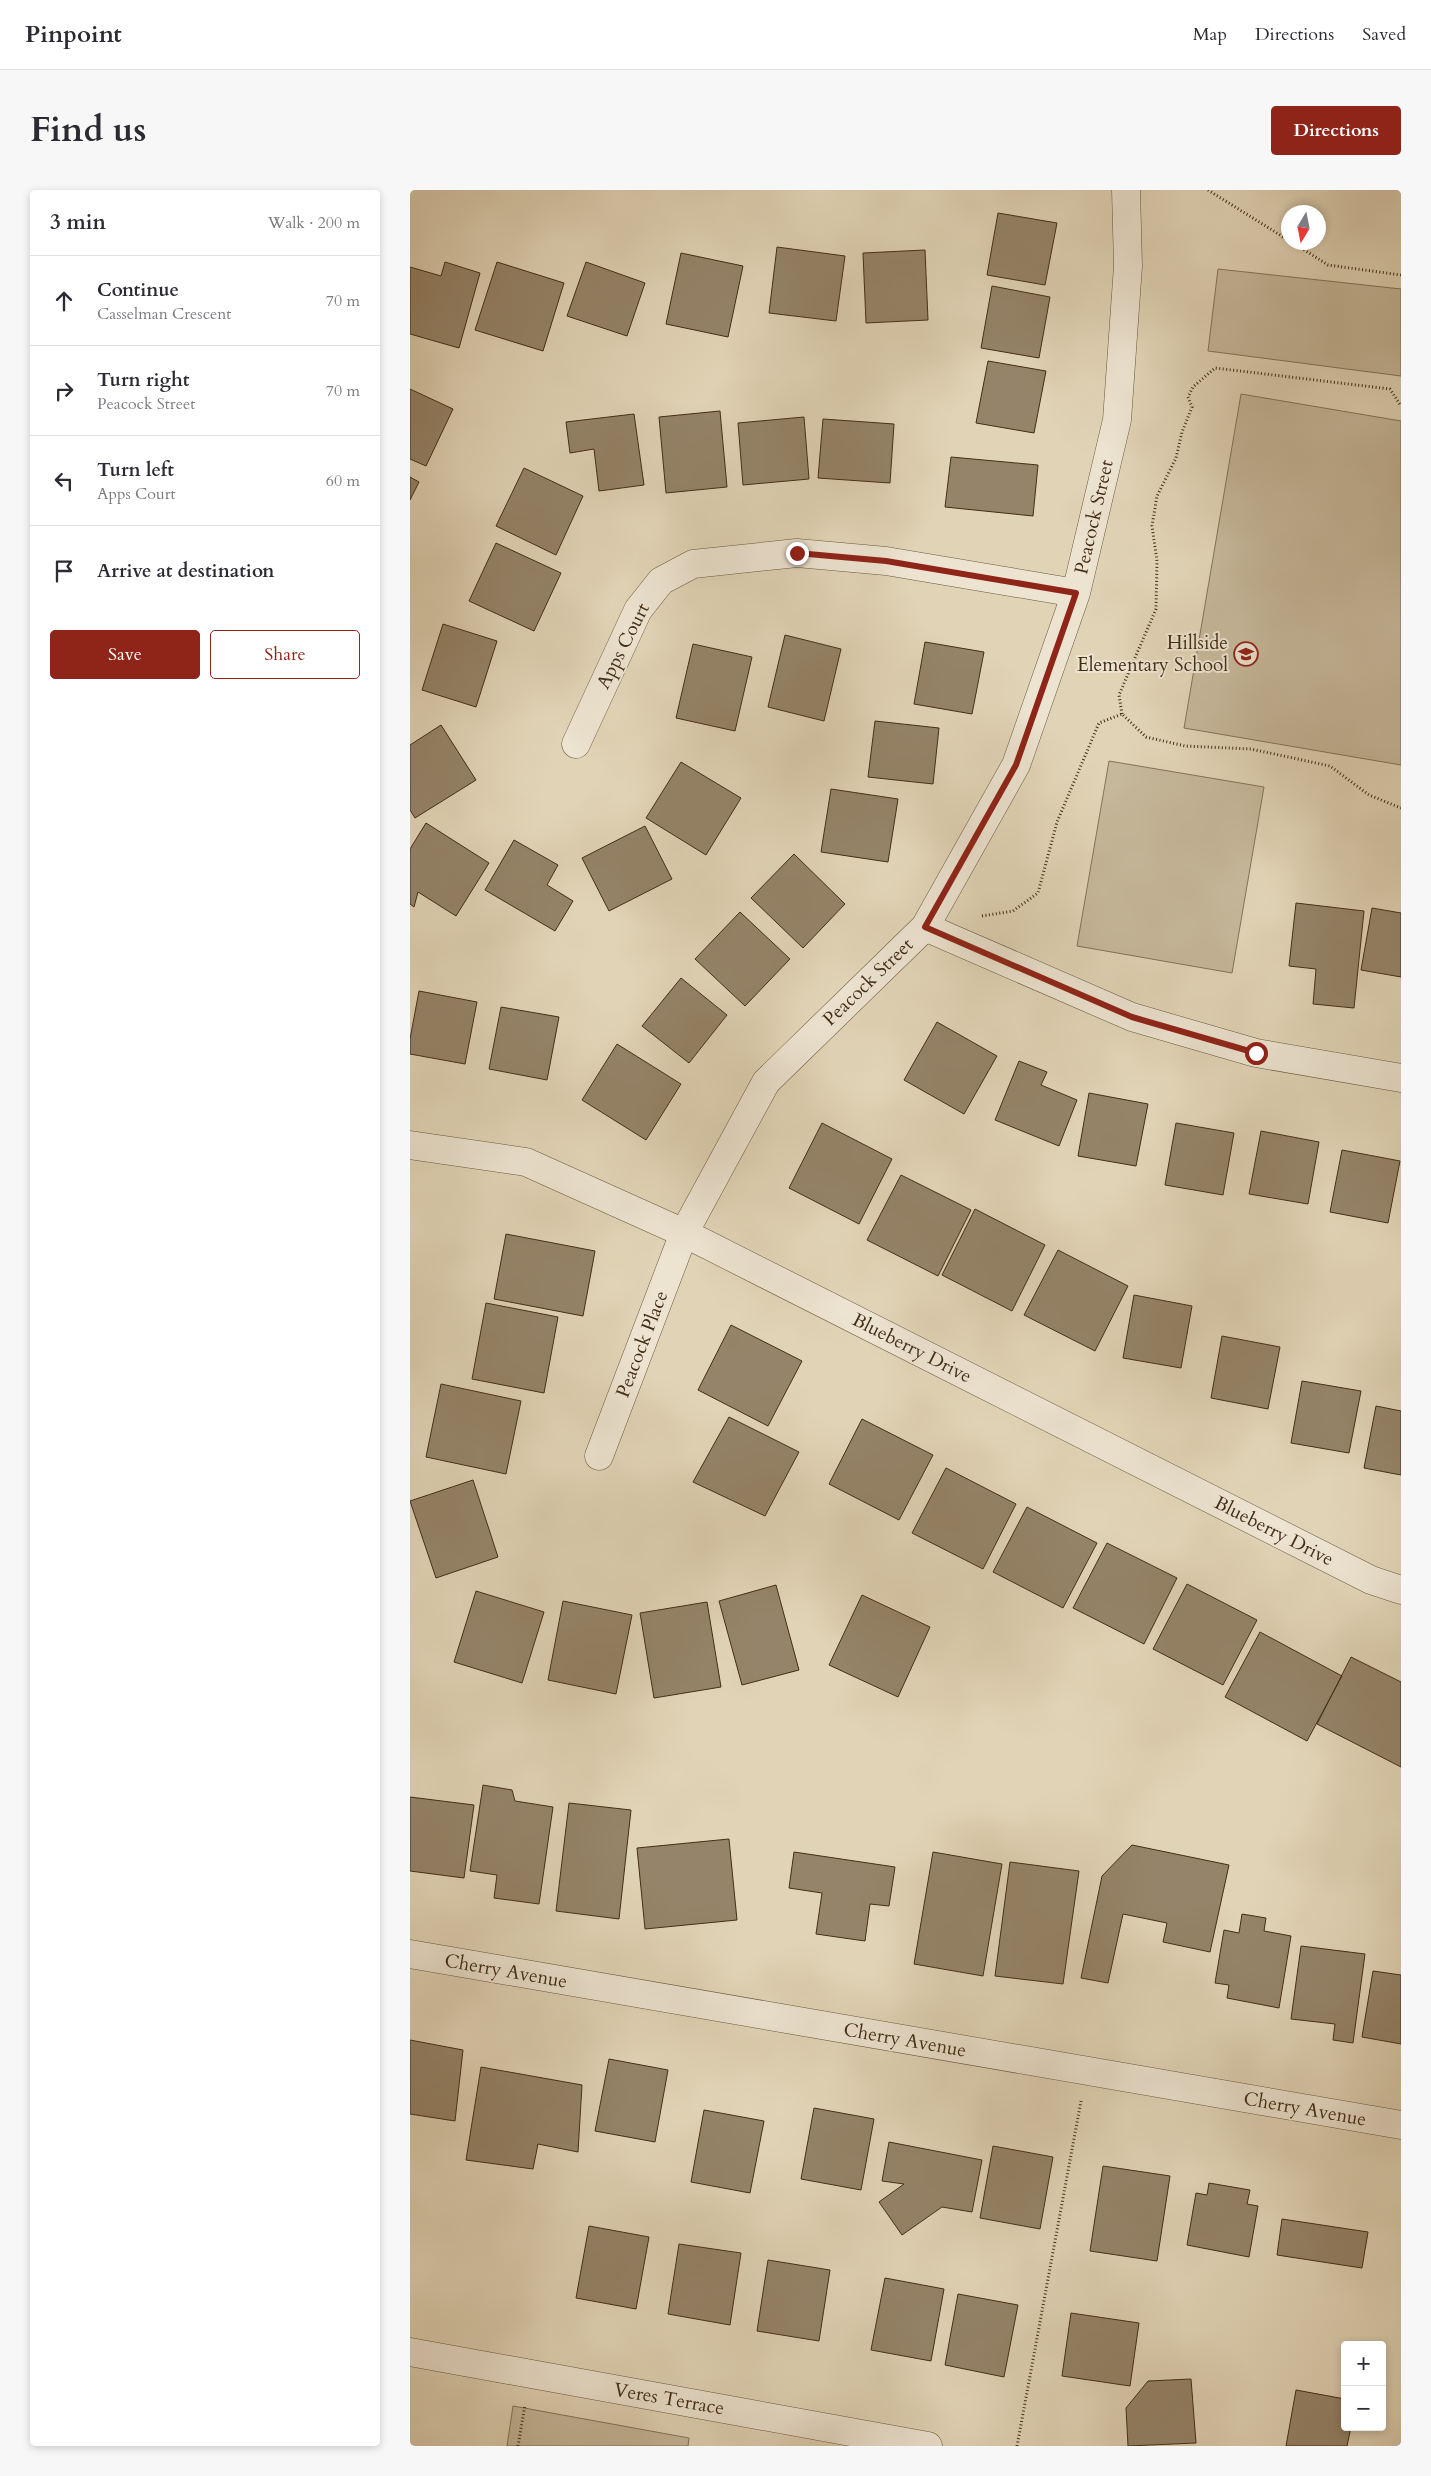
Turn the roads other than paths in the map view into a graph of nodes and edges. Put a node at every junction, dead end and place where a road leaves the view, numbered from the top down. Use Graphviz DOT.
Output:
graph roads {
  1 [pos="1126,190"];
  2 [pos="1076,593"];
  3 [pos="576,744"];
  4 [pos="925,927"];
  5 [pos="1401,1078"];
  6 [pos="410,1145"];
  7 [pos="684,1233"];
  8 [pos="599,1456"];
  9 [pos="1401,1590"];
  10 [pos="410,1954"];
  11 [pos="1401,2125"];
  12 [pos="410,2352"];
  13 [pos="928,2446"];
  1 -- 2 [label="street, Peacock Street"];
  2 -- 3 [label="street, Apps Court"];
  2 -- 4 [label="street, Peacock Street"];
  4 -- 5 [label="street"];
  4 -- 7 [label="street, Peacock Street"];
  6 -- 7 [label="street, Blueberry Drive"];
  7 -- 8 [label="street, Peacock Place"];
  7 -- 9 [label="street, Blueberry Drive"];
  10 -- 11 [label="street, Cherry Avenue"];
  12 -- 13 [label="street, Veres Terrace"];
}
